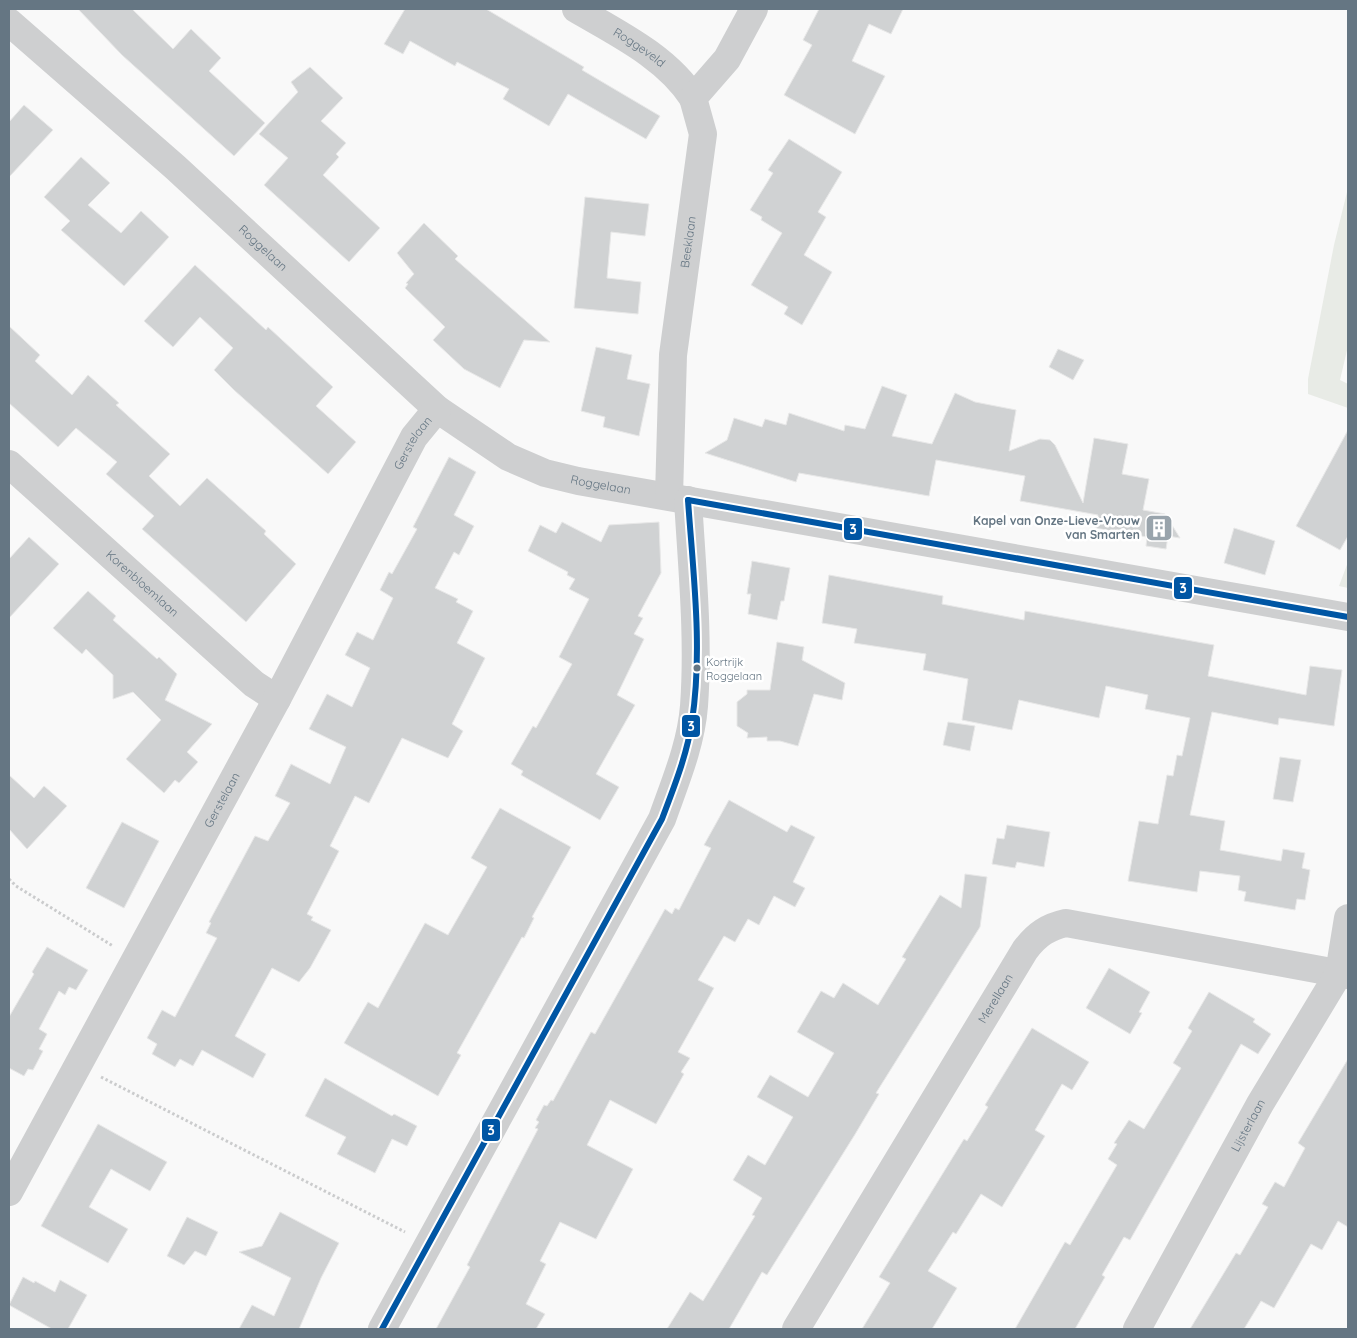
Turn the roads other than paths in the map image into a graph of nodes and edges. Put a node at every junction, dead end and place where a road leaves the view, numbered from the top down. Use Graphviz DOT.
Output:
graph roads {
  1 [pos="576,9"];
  2 [pos="754,9"];
  3 [pos="9,22"];
  4 [pos="693,98"];
  5 [pos="437,408"];
  6 [pos="9,464"];
  7 [pos="679,498"];
  8 [pos="1348,617"];
  9 [pos="277,699"];
  10 [pos="1348,918"];
  11 [pos="1344,974"];
  12 [pos="9,1192"];
  13 [pos="382,1329"];
  14 [pos="796,1329"];
  15 [pos="1138,1329"];
  1 -- 4 [label="street, Roggeveld"];
  2 -- 4 [label="street"];
  3 -- 5 [label="street, Roggelaan"];
  4 -- 7 [label="street, Beeklaan"];
  5 -- 7 [label="street, Roggelaan"];
  5 -- 9 [label="street, Gerstelaan"];
  6 -- 9 [label="street, Korenbloemlaan"];
  7 -- 8 [label="street, Roggelaan"];
  7 -- 13 [label="street, Beeklaan"];
  9 -- 12 [label="street, Gerstelaan"];
  10 -- 11 [label="street, Lijsterlaan"];
  11 -- 14 [label="street, Merellaan"];
  11 -- 15 [label="street, Lijsterlaan"];
}
